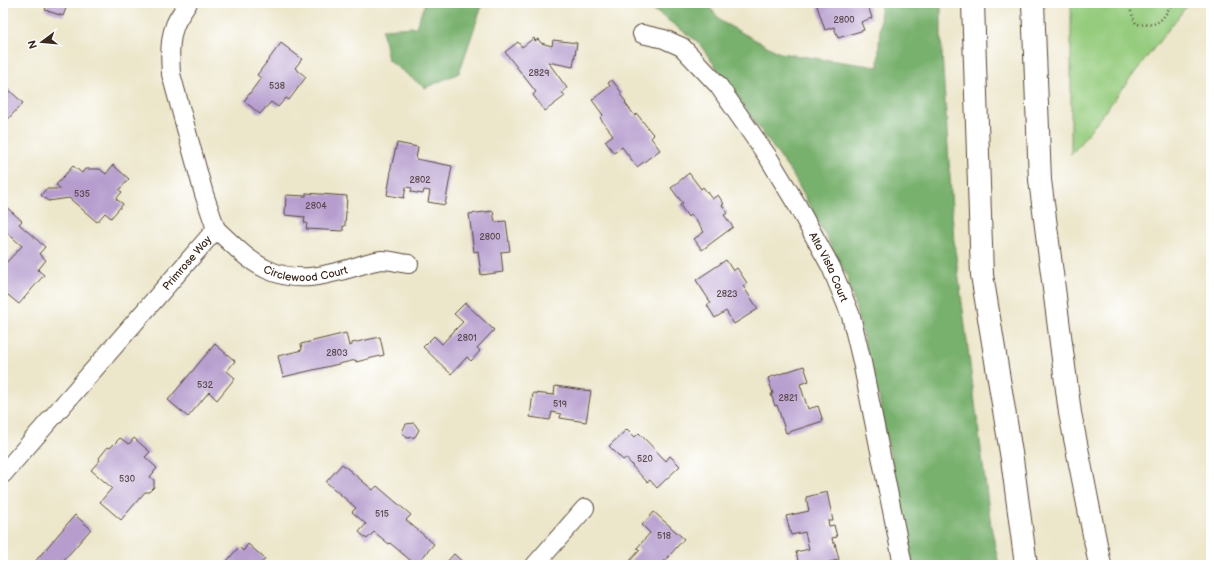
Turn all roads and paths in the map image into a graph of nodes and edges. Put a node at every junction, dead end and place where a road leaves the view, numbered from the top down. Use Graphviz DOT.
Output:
graph roads {
  1 [pos="188,3"];
  2 [pos="973,3"];
  3 [pos="1033,3"];
  4 [pos="1132,3"];
  5 [pos="1172,3"];
  6 [pos="642,34"];
  7 [pos="216,229"];
  8 [pos="409,264"];
  9 [pos="3,474"];
  10 [pos="585,508"];
  11 [pos="535,565"];
  12 [pos="903,565"];
  13 [pos="1026,565"];
  14 [pos="1100,565"];
  1 -- 7 [label="street, Primrose Way"];
  2 -- 13 [label="highway"];
  3 -- 14 [label="highway"];
  4 -- 5 [label="path"];
  6 -- 12 [label="street, Alta Vista Court"];
  7 -- 8 [label="street, Circlewood Court"];
  7 -- 9 [label="street, Primrose Way"];
  10 -- 11 [label="street"];
}
